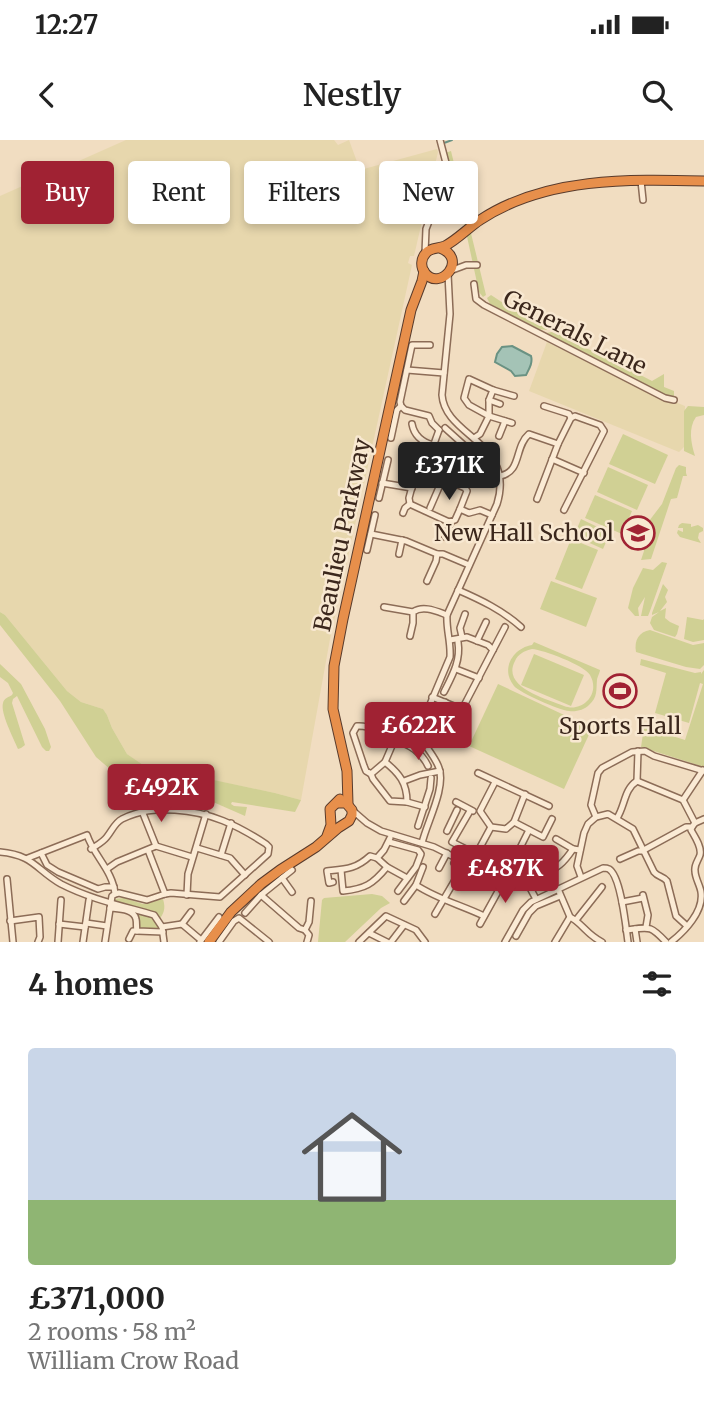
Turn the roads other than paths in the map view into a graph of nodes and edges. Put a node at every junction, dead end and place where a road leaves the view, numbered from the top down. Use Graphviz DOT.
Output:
graph roads {
  1 [pos="440,140"];
  2 [pos="640,181"];
  3 [pos="704,181"];
  4 [pos="643,200"];
  5 [pos="460,234"];
  6 [pos="425,238"];
  7 [pos="438,248"];
  8 [pos="425,253"];
  9 [pos="451,257"];
  10 [pos="466,265"];
  11 [pos="477,265"];
  12 [pos="424,271"];
  13 [pos="449,273"];
  14 [pos="436,278"];
  15 [pos="474,284"];
  16 [pos="448,289"];
  17 [pos="416,294"];
  18 [pos="430,345"];
  19 [pos="407,370"];
  20 [pos="444,373"];
  21 [pos="493,390"];
  22 [pos="514,396"];
  23 [pos="489,400"];
  24 [pos="674,400"];
  25 [pos="500,404"];
  26 [pos="401,406"];
  27 [pos="544,406"];
  28 [pos="489,416"];
  29 [pos="571,418"];
  30 [pos="454,420"];
  31 [pos="505,421"];
  32 [pos="512,423"];
  33 [pos="412,424"];
  34 [pos="442,429"];
  35 [pos="499,436"];
  36 [pos="391,438"];
  37 [pos="474,438"];
  38 [pos="558,444"];
  39 [pos="433,445"];
  40 [pos="465,446"];
  41 [pos="552,459"];
  42 [pos="388,460"];
  43 [pos="493,460"];
  44 [pos="416,472"];
  45 [pos="584,473"];
  46 [pos="464,474"];
  47 [pos="484,475"];
  48 [pos="499,476"];
  49 [pos="382,483"];
  50 [pos="412,488"];
  51 [pos="379,498"];
  52 [pos="537,499"];
  53 [pos="410,503"];
  54 [pos="430,508"];
  55 [pos="460,509"];
  56 [pos="564,510"];
  57 [pos="403,513"];
  58 [pos="375,515"];
  59 [pos="492,515"];
  60 [pos="451,522"];
  61 [pos="371,534"];
  62 [pos="445,537"];
  63 [pos="402,540"];
  64 [pos="367,550"];
  65 [pos="399,554"];
  66 [pos="437,554"];
  67 [pos="469,565"];
  68 [pos="427,581"];
  69 [pos="458,590"];
  70 [pos="384,607"];
  71 [pos="413,612"];
  72 [pos="465,614"];
  73 [pos="447,615"];
  74 [pos="486,622"];
  75 [pos="505,627"];
  76 [pos="520,627"];
  77 [pos="410,636"];
  78 [pos="460,639"];
  79 [pos="450,640"];
  80 [pos="477,641"];
  81 [pos="493,650"];
  82 [pos="456,669"];
  83 [pos="479,678"];
  84 [pos="444,692"];
  85 [pos="432,697"];
  86 [pos="445,702"];
  87 [pos="461,709"];
  88 [pos="434,733"];
  89 [pos="394,741"];
  90 [pos="445,742"];
  91 [pos="638,751"];
  92 [pos="385,762"];
  93 [pos="428,766"];
  94 [pos="440,771"];
  95 [pos="704,771"];
  96 [pos="478,773"];
  97 [pos="371,774"];
  98 [pos="431,778"];
  99 [pos="404,781"];
  100 [pos="637,781"];
  101 [pos="495,782"];
  102 [pos="348,785"];
  103 [pos="525,794"];
  104 [pos="683,800"];
  105 [pos="407,802"];
  106 [pos="456,802"];
  107 [pos="337,803"];
  108 [pos="549,806"];
  109 [pos="350,807"];
  110 [pos="425,807"];
  111 [pos="457,810"];
  112 [pos="470,810"];
  113 [pos="142,811"];
  114 [pos="480,811"];
  115 [pos="206,814"];
  116 [pos="596,817"];
  117 [pos="331,818"];
  118 [pos="617,818"];
  119 [pos="453,819"];
  120 [pos="552,819"];
  121 [pos="704,819"];
  122 [pos="462,822"];
  123 [pos="514,822"];
  124 [pos="231,823"];
  125 [pos="345,823"];
  126 [pos="367,823"];
  127 [pos="693,825"];
  128 [pos="418,826"];
  129 [pos="491,827"];
  130 [pos="529,830"];
  131 [pos="447,831"];
  132 [pos="326,837"];
  133 [pos="390,838"];
  134 [pos="556,839"];
  135 [pos="422,843"];
  136 [pos="156,846"];
  137 [pos="197,848"];
  138 [pos="91,849"];
  139 [pos="576,849"];
  140 [pos="148,850"];
  141 [pos="642,851"];
  142 [pos="0,852"];
  143 [pos="41,853"];
  144 [pos="447,853"];
  145 [pos="702,853"];
  146 [pos="221,855"];
  147 [pos="476,855"];
  148 [pos="534,855"];
  149 [pos="192,857"];
  150 [pos="28,858"];
  151 [pos="377,858"];
  152 [pos="620,859"];
  153 [pos="454,863"];
  154 [pos="511,864"];
  155 [pos="470,866"];
  156 [pos="387,867"];
  157 [pos="423,867"];
  158 [pos="439,868"];
  159 [pos="107,869"];
  160 [pos="462,869"];
  161 [pos="292,870"];
  162 [pos="341,870"];
  163 [pos="542,873"];
  164 [pos="245,875"];
  165 [pos="503,876"];
  166 [pos="582,877"];
  167 [pos="282,878"];
  168 [pos="407,878"];
  169 [pos="6,880"];
  170 [pos="333,882"];
  171 [pos="492,883"];
  172 [pos="416,885"];
  173 [pos="3,887"];
  174 [pos="602,887"];
  175 [pos="558,889"];
  176 [pos="115,890"];
  177 [pos="398,891"];
  178 [pos="292,892"];
  179 [pos="164,894"];
  180 [pos="187,895"];
  181 [pos="261,895"];
  182 [pos="560,896"];
  183 [pos="443,899"];
  184 [pos="536,899"];
  185 [pos="61,900"];
  186 [pos="89,900"];
  187 [pos="311,901"];
  188 [pos="404,901"];
  189 [pos="622,902"];
  190 [pos="702,904"];
  191 [pos="111,906"];
  192 [pos="191,912"];
  193 [pos="246,913"];
  194 [pos="435,914"];
  195 [pos="484,916"];
  196 [pos="219,917"];
  197 [pos="573,919"];
  198 [pos="10,920"];
  199 [pos="59,924"];
  200 [pos="182,924"];
  201 [pos="480,924"];
  202 [pos="86,925"];
  203 [pos="404,925"];
  204 [pos="107,926"];
  205 [pos="687,926"];
  206 [pos="646,927"];
  207 [pos="635,929"];
  208 [pos="163,930"];
  209 [pos="305,930"];
  210 [pos="511,930"];
  211 [pos="626,930"];
  212 [pos="137,931"];
  213 [pos="369,933"];
  214 [pos="130,939"];
  215 [pos="203,941"];
  216 [pos="220,941"];
  217 [pos="13,942"];
  218 [pos="38,942"];
  219 [pos="58,942"];
  220 [pos="83,942"];
  221 [pos="105,942"];
  222 [pos="164,942"];
  223 [pos="269,942"];
  224 [pos="307,942"];
  225 [pos="359,942"];
  226 [pos="389,942"];
  227 [pos="425,942"];
  228 [pos="505,942"];
  229 [pos="555,942"];
  230 [pos="602,942"];
  231 [pos="628,942"];
  232 [pos="637,942"];
  233 [pos="668,942"];
  1 -- 6 [label="street"];
  2 -- 3 [label="highway"];
  2 -- 4 [label="street"];
  2 -- 5 [label="highway"];
  5 -- 7 [label="highway"];
  5 -- 9 [label="highway"];
  6 -- 7 [label="street"];
  6 -- 8 [label="street"];
  7 -- 8 [label="highway"];
  7 -- 9 [label="highway"];
  8 -- 12 [label="highway"];
  9 -- 10 [label="street"];
  9 -- 13 [label="highway"];
  10 -- 11 [label="street"];
  10 -- 13 [label="street"];
  12 -- 14 [label="highway"];
  12 -- 17 [label="highway, Beaulieu Parkway"];
  13 -- 14 [label="highway"];
  13 -- 16 [label="street"];
  14 -- 16 [label="street"];
  14 -- 17 [label="highway"];
  15 -- 24 [label="street, Generals Lane"];
  16 -- 20 [label="street"];
  17 -- 102 [label="highway, Beaulieu Parkway"];
  18 -- 19 [label="street"];
  19 -- 20 [label="street"];
  19 -- 26 [label="street"];
  20 -- 30 [label="street"];
  21 -- 22 [label="street"];
  21 -- 23 [label="street"];
  21 -- 28 [label="street"];
  23 -- 25 [label="street"];
  23 -- 28 [label="street"];
  26 -- 34 [label="street"];
  26 -- 36 [label="street"];
  27 -- 29 [label="street"];
  28 -- 31 [label="street"];
  28 -- 37 [label="street"];
  29 -- 38 [label="street"];
  29 -- 45 [label="street"];
  30 -- 34 [label="street"];
  30 -- 37 [label="street"];
  31 -- 32 [label="street"];
  31 -- 35 [label="street"];
  33 -- 39 [label="street"];
  34 -- 39 [label="street"];
  34 -- 40 [label="street"];
  37 -- 43 [label="street"];
  38 -- 41 [label="street"];
  38 -- 48 [label="street"];
  39 -- 46 [label="street"];
  41 -- 45 [label="street"];
  41 -- 52 [label="street"];
  42 -- 49 [label="street"];
  43 -- 47 [label="street"];
  43 -- 48 [label="street"];
  44 -- 50 [label="street"];
  45 -- 56 [label="street"];
  48 -- 59 [label="street"];
  49 -- 50 [label="street"];
  49 -- 51 [label="street"];
  50 -- 53 [label="street"];
  53 -- 57 [label="street"];
  53 -- 60 [label="street"];
  54 -- 55 [label="street"];
  55 -- 59 [label="street"];
  55 -- 60 [label="street"];
  58 -- 61 [label="street"];
  59 -- 67 [label="street"];
  60 -- 62 [label="street"];
  61 -- 63 [label="street"];
  61 -- 64 [label="street"];
  63 -- 65 [label="street"];
  63 -- 66 [label="street"];
  66 -- 67 [label="street"];
  66 -- 68 [label="street"];
  67 -- 69 [label="street"];
  69 -- 73 [label="street"];
  69 -- 76 [label="street"];
  70 -- 71 [label="street"];
  71 -- 73 [label="street"];
  71 -- 77 [label="street"];
  72 -- 78 [label="street"];
  73 -- 79 [label="street"];
  74 -- 80 [label="street"];
  75 -- 81 [label="street"];
  78 -- 79 [label="street"];
  78 -- 80 [label="street"];
  78 -- 82 [label="street"];
  79 -- 85 [label="street"];
  80 -- 81 [label="street"];
  81 -- 83 [label="street"];
  82 -- 83 [label="street"];
  82 -- 84 [label="street"];
  83 -- 87 [label="street"];
  85 -- 86 [label="street"];
  85 -- 94 [label="street"];
  86 -- 87 [label="street"];
  86 -- 88 [label="street"];
  87 -- 90 [label="street"];
  89 -- 92 [label="street"];
  89 -- 93 [label="street"];
  89 -- 97 [label="street"];
  91 -- 95 [label="street"];
  91 -- 100 [label="street"];
  91 -- 116 [label="street"];
  92 -- 97 [label="street"];
  92 -- 99 [label="street"];
  94 -- 99 [label="street"];
  94 -- 135 [label="street"];
  95 -- 104 [label="street"];
  96 -- 101 [label="street"];
  97 -- 105 [label="street"];
  98 -- 110 [label="street"];
  99 -- 105 [label="street"];
  100 -- 104 [label="street"];
  100 -- 118 [label="street"];
  101 -- 103 [label="street"];
  101 -- 114 [label="street"];
  102 -- 107 [label="highway"];
  102 -- 109 [label="highway, Beaulieu Parkway"];
  103 -- 108 [label="street"];
  103 -- 123 [label="street"];
  104 -- 127 [label="street"];
  105 -- 110 [label="street"];
  106 -- 112 [label="street"];
  107 -- 109 [label="highway"];
  107 -- 117 [label="highway"];
  109 -- 125 [label="highway"];
  109 -- 126 [label="street"];
  110 -- 128 [label="street"];
  111 -- 119 [label="street"];
  112 -- 114 [label="street"];
  112 -- 122 [label="street"];
  113 -- 115 [label="street"];
  113 -- 136 [label="street"];
  113 -- 138 [label="street"];
  114 -- 129 [label="street"];
  115 -- 124 [label="street"];
  115 -- 137 [label="street"];
  116 -- 118 [label="street"];
  116 -- 139 [label="street"];
  117 -- 125 [label="highway"];
  117 -- 132 [label="highway"];
  118 -- 141 [label="street"];
  119 -- 122 [label="street"];
  119 -- 131 [label="street"];
  120 -- 130 [label="street"];
  121 -- 127 [label="street"];
  122 -- 147 [label="street"];
  123 -- 129 [label="street"];
  123 -- 130 [label="street"];
  124 -- 146 [label="street"];
  124 -- 164 [label="street"];
  125 -- 126 [label="street"];
  125 -- 132 [label="highway"];
  126 -- 133 [label="street"];
  127 -- 141 [label="street"];
  127 -- 145 [label="street"];
  129 -- 147 [label="street"];
  130 -- 148 [label="street"];
  132 -- 215 [label="highway"];
  133 -- 135 [label="street"];
  133 -- 151 [label="street"];
  133 -- 168 [label="street"];
  134 -- 139 [label="street"];
  135 -- 144 [label="street"];
  136 -- 140 [label="street"];
  136 -- 149 [label="street"];
  137 -- 146 [label="street"];
  137 -- 149 [label="street"];
  138 -- 143 [label="street"];
  138 -- 159 [label="street"];
  139 -- 163 [label="street"];
  139 -- 166 [label="street"];
  140 -- 159 [label="street"];
  140 -- 179 [label="street"];
  141 -- 152 [label="street"];
  141 -- 205 [label="street"];
  142 -- 150 [label="street"];
  143 -- 150 [label="street"];
  143 -- 176 [label="street"];
  144 -- 155 [label="street"];
  144 -- 158 [label="street"];
  145 -- 190 [label="street"];
  146 -- 164 [label="street"];
  147 -- 154 [label="street"];
  147 -- 155 [label="street"];
  149 -- 180 [label="street"];
  150 -- 191 [label="street"];
  151 -- 156 [label="street"];
  151 -- 162 [label="street"];
  153 -- 160 [label="street"];
  155 -- 165 [label="street"];
  156 -- 162 [label="street"];
  156 -- 168 [label="street"];
  157 -- 172 [label="street"];
  159 -- 176 [label="street"];
  160 -- 171 [label="street"];
  160 -- 183 [label="street"];
  161 -- 167 [label="street"];
  162 -- 170 [label="street"];
  164 -- 180 [label="street"];
  165 -- 184 [label="street"];
  165 -- 195 [label="street"];
  166 -- 175 [label="street"];
  166 -- 189 [label="street"];
  167 -- 178 [label="street"];
  167 -- 181 [label="street"];
  168 -- 177 [label="street"];
  169 -- 173 [label="street"];
  172 -- 183 [label="street"];
  172 -- 188 [label="street"];
  173 -- 198 [label="street"];
  174 -- 197 [label="street"];
  175 -- 182 [label="street"];
  175 -- 184 [label="street"];
  176 -- 179 [label="street"];
  176 -- 191 [label="street"];
  179 -- 180 [label="street"];
  181 -- 193 [label="street"];
  181 -- 209 [label="street"];
  182 -- 197 [label="street"];
  182 -- 210 [label="street"];
  183 -- 194 [label="street"];
  183 -- 195 [label="street"];
  184 -- 210 [label="street"];
  185 -- 199 [label="street"];
  186 -- 202 [label="street"];
  187 -- 209 [label="street"];
  189 -- 206 [label="street"];
  189 -- 211 [label="street"];
  190 -- 205 [label="street"];
  191 -- 204 [label="street"];
  191 -- 208 [label="street"];
  191 -- 212 [label="street"];
  192 -- 200 [label="street"];
  195 -- 201 [label="street"];
  196 -- 215 [label="street"];
  197 -- 229 [label="street"];
  197 -- 230 [label="street"];
  198 -- 217 [label="street"];
  198 -- 218 [label="street"];
  199 -- 202 [label="street"];
  199 -- 219 [label="street"];
  200 -- 208 [label="street"];
  200 -- 215 [label="street"];
  202 -- 204 [label="street"];
  202 -- 220 [label="street"];
  203 -- 213 [label="street"];
  203 -- 226 [label="street"];
  203 -- 227 [label="street"];
  204 -- 221 [label="street"];
  205 -- 233 [label="street"];
  206 -- 207 [label="street"];
  206 -- 233 [label="street"];
  207 -- 211 [label="street"];
  207 -- 232 [label="street"];
  208 -- 212 [label="street"];
  208 -- 222 [label="street"];
  209 -- 224 [label="street"];
  210 -- 228 [label="street"];
  211 -- 231 [label="street"];
  212 -- 214 [label="street"];
  213 -- 225 [label="street"];
  213 -- 226 [label="street"];
  216 -- 223 [label="street"];
}
